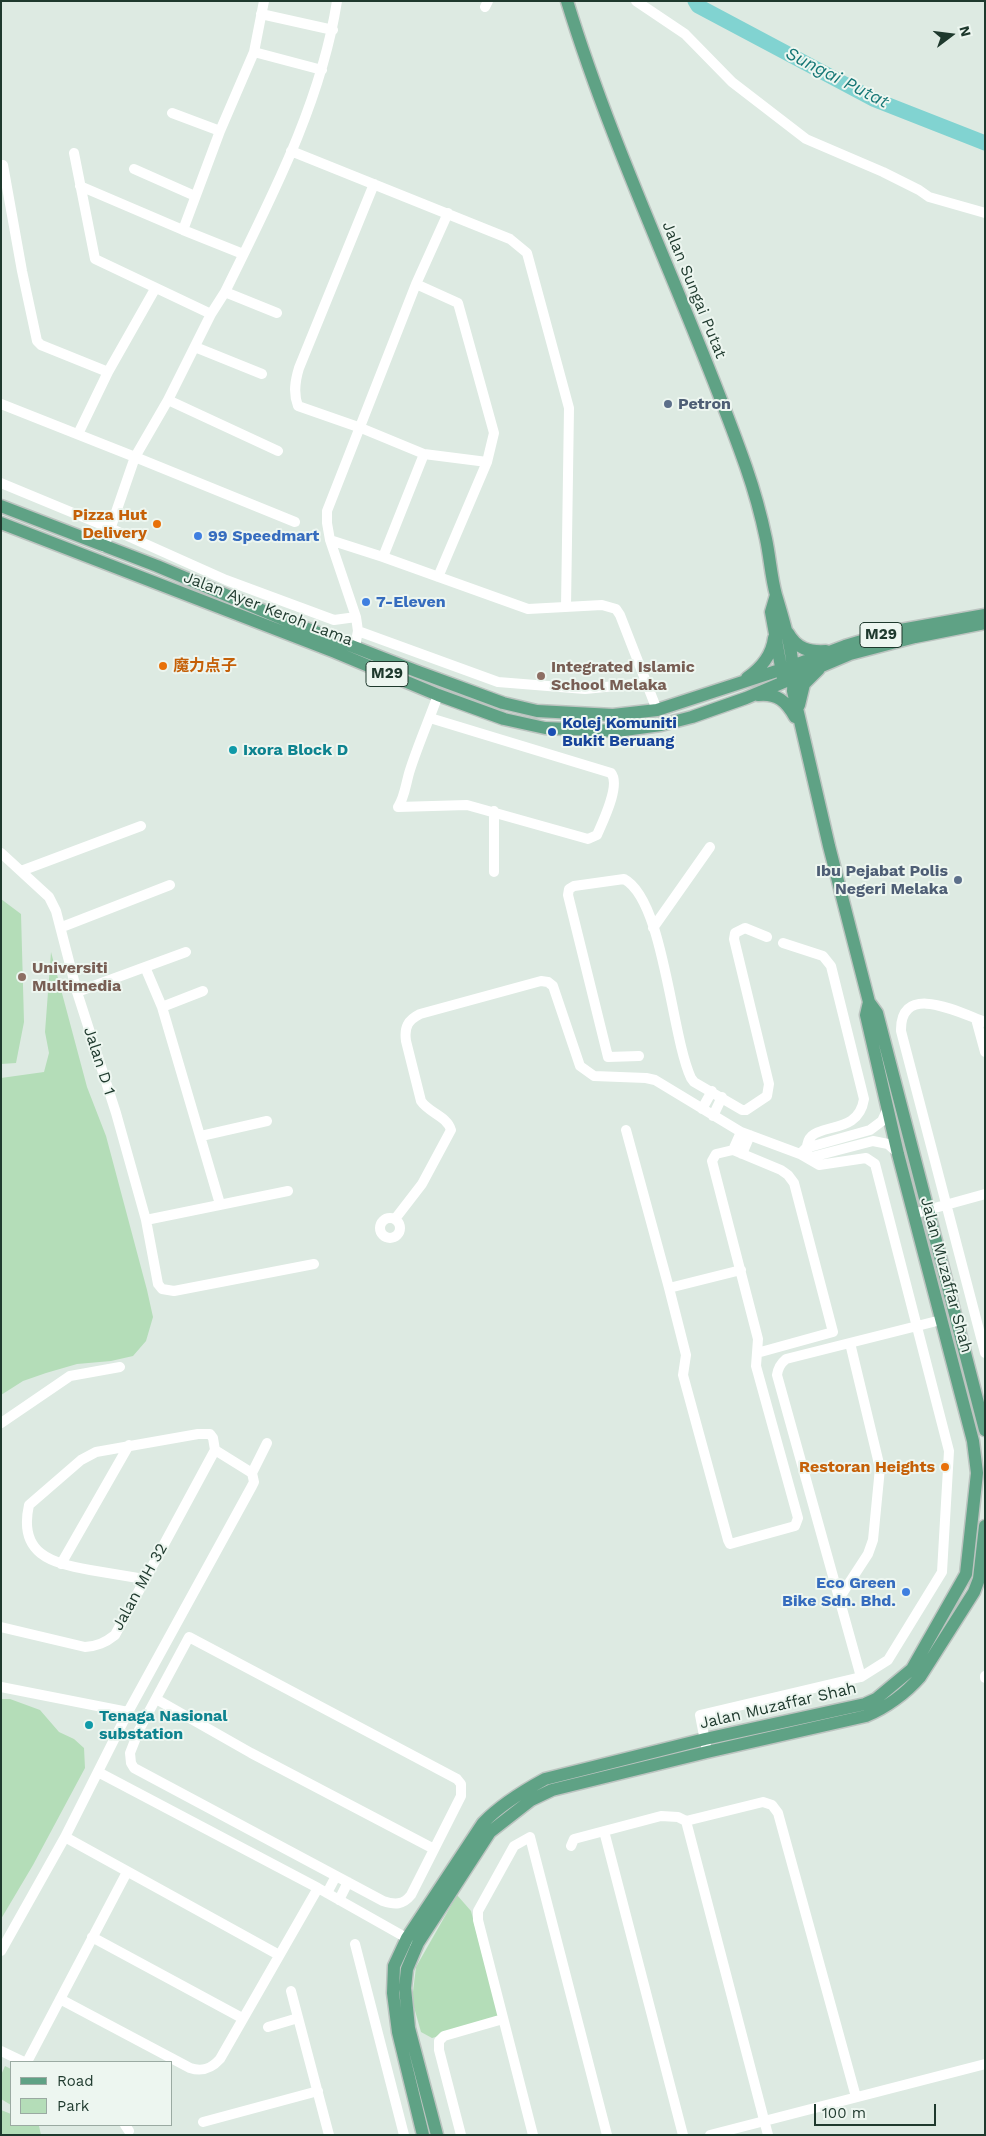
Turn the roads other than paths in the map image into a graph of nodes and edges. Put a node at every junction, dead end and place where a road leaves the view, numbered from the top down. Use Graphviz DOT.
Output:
graph roads {
  1 [pos="264,1"];
  2 [pos="337,1"];
  3 [pos="567,1"];
  4 [pos="636,1"];
  5 [pos="261,14"];
  6 [pos="333,30"];
  7 [pos="254,52"];
  8 [pos="322,70"];
  9 [pos="172,113"];
  10 [pos="220,131"];
  11 [pos="291,151"];
  12 [pos="74,153"];
  13 [pos="3,165"];
  14 [pos="134,169"];
  15 [pos="374,184"];
  16 [pos="80,186"];
  17 [pos="196,196"];
  18 [pos="448,213"];
  19 [pos="985,213"];
  20 [pos="183,230"];
  21 [pos="244,254"];
  22 [pos="416,284"];
  23 [pos="155,289"];
  24 [pos="225,292"];
  25 [pos="277,313"];
  26 [pos="211,314"];
  27 [pos="195,347"];
  28 [pos="108,372"];
  29 [pos="262,374"];
  30 [pos="168,400"];
  31 [pos="1,404"];
  32 [pos="361,428"];
  33 [pos="78,434"];
  34 [pos="278,451"];
  35 [pos="424,454"];
  36 [pos="135,457"];
  37 [pos="487,462"];
  38 [pos="1,484"];
  39 [pos="1,506"];
  40 [pos="295,522"];
  41 [pos="1,523"];
  42 [pos="112,529"];
  43 [pos="330,540"];
  44 [pos="51,543"];
  45 [pos="104,547"];
  46 [pos="383,557"];
  47 [pos="438,577"];
  48 [pos="144,578"];
  49 [pos="776,595"];
  50 [pos="566,607"];
  51 [pos="985,615"];
  52 [pos="356,617"];
  53 [pos="783,619"];
  54 [pos="985,624"];
  55 [pos="774,631"];
  56 [pos="358,632"];
  57 [pos="355,646"];
  58 [pos="833,655"];
  59 [pos="788,673"];
  60 [pos="646,683"];
  61 [pos="736,685"];
  62 [pos="438,695"];
  63 [pos="746,698"];
  64 [pos="657,710"];
  65 [pos="430,718"];
  66 [pos="799,722"];
  67 [pos="403,755"];
  68 [pos="414,758"];
  69 [pos="494,811"];
  70 [pos="141,826"];
  71 [pos="710,847"];
  72 [pos="1,853"];
  73 [pos="21,871"];
  74 [pos="494,872"];
  75 [pos="170,885"];
  76 [pos="62,927"];
  77 [pos="653,928"];
  78 [pos="767,937"];
  79 [pos="783,943"];
  80 [pos="186,952"];
  81 [pos="145,967"];
  82 [pos="203,990"];
  83 [pos="77,992"];
  84 [pos="869,1002"];
  85 [pos="162,1007"];
  86 [pos="980,1020"];
  87 [pos="985,1052"];
  88 [pos="639,1056"];
  89 [pos="712,1091"];
  90 [pos="722,1098"];
  91 [pos="888,1108"];
  92 [pos="702,1109"];
  93 [pos="712,1116"];
  94 [pos="267,1121"];
  95 [pos="626,1130"];
  96 [pos="745,1133"];
  97 [pos="200,1136"];
  98 [pos="738,1152"];
  99 [pos="805,1153"];
  100 [pos="898,1154"];
  101 [pos="288,1191"];
  102 [pos="985,1194"];
  103 [pos="220,1204"];
  104 [pos="946,1206"];
  105 [pos="927,1211"];
  106 [pos="914,1214"];
  107 [pos="395,1219"];
  108 [pos="146,1220"];
  109 [pos="314,1264"];
  110 [pos="741,1270"];
  111 [pos="669,1288"];
  112 [pos="941,1320"];
  113 [pos="918,1326"];
  114 [pos="850,1343"];
  115 [pos="757,1353"];
  116 [pos="985,1353"];
  117 [pos="120,1367"];
  118 [pos="1,1423"];
  119 [pos="985,1430"];
  120 [pos="267,1443"];
  121 [pos="130,1446"];
  122 [pos="215,1450"];
  123 [pos="252,1473"];
  124 [pos="985,1526"];
  125 [pos="61,1564"];
  126 [pos="144,1579"];
  127 [pos="840,1598"];
  128 [pos="1,1627"];
  129 [pos="862,1677"];
  130 [pos="1,1687"];
  131 [pos="156,1699"];
  132 [pos="128,1712"];
  133 [pos="706,1746"];
  134 [pos="98,1772"];
  135 [pos="686,1821"];
  136 [pos="604,1831"];
  137 [pos="65,1837"];
  138 [pos="571,1846"];
  139 [pos="434,1850"];
  140 [pos="127,1872"];
  141 [pos="336,1876"];
  142 [pos="348,1882"];
  143 [pos="323,1891"];
  144 [pos="339,1900"];
  145 [pos="92,1937"];
  146 [pos="413,1941"];
  147 [pos="355,1944"];
  148 [pos="1,1951"];
  149 [pos="279,1955"];
  150 [pos="291,1991"];
  151 [pos="60,1999"];
  152 [pos="242,2018"];
  153 [pos="298,2018"];
  154 [pos="503,2019"];
  155 [pos="268,2026"];
  156 [pos="1,2051"];
  157 [pos="24,2061"];
  158 [pos="27,2061"];
  159 [pos="985,2064"];
  160 [pos="318,2091"];
  161 [pos="856,2097"];
  162 [pos="764,2121"];
  163 [pos="204,2122"];
  164 [pos="430,2134"];
  165 [pos="329,2135"];
  166 [pos="404,2135"];
  167 [pos="461,2135"];
  168 [pos="533,2135"];
  169 [pos="607,2135"];
  170 [pos="683,2135"];
  171 [pos="710,2135"];
  172 [pos="768,2135"];
  1 -- 5 [label="street"];
  2 -- 6 [label="street"];
  3 -- 49 [label="main road, Jalan Sungai Putat"];
  4 -- 19 [label="street"];
  5 -- 6 [label="street"];
  5 -- 7 [label="street"];
  6 -- 8 [label="street"];
  7 -- 8 [label="street"];
  7 -- 10 [label="street"];
  8 -- 11 [label="street"];
  9 -- 10 [label="street"];
  10 -- 17 [label="street"];
  11 -- 15 [label="street"];
  11 -- 21 [label="street"];
  12 -- 16 [label="street"];
  13 -- 28 [label="street"];
  14 -- 17 [label="street"];
  15 -- 18 [label="street"];
  15 -- 32 [label="street"];
  16 -- 20 [label="street"];
  16 -- 23 [label="street"];
  17 -- 20 [label="street"];
  18 -- 22 [label="street"];
  18 -- 50 [label="street"];
  20 -- 21 [label="street"];
  21 -- 24 [label="street"];
  22 -- 32 [label="street"];
  22 -- 37 [label="street"];
  23 -- 26 [label="street"];
  23 -- 28 [label="street"];
  24 -- 25 [label="street"];
  24 -- 26 [label="street"];
  26 -- 27 [label="street"];
  27 -- 29 [label="street"];
  27 -- 30 [label="street"];
  28 -- 33 [label="street"];
  30 -- 34 [label="street"];
  30 -- 36 [label="street"];
  31 -- 33 [label="street"];
  32 -- 35 [label="street"];
  32 -- 43 [label="street"];
  33 -- 36 [label="street"];
  35 -- 37 [label="street"];
  35 -- 46 [label="street"];
  36 -- 40 [label="street"];
  36 -- 42 [label="street"];
  37 -- 47 [label="street"];
  38 -- 42 [label="street"];
  39 -- 45 [label="main road, Jalan Ayer Keroh Lama / M29"];
  41 -- 44 [label="main road, Jalan Ayer Keroh Lama / M29"];
  42 -- 45 [label="street"];
  42 -- 52 [label="street"];
  43 -- 46 [label="street"];
  43 -- 52 [label="street"];
  44 -- 45 [label="main road"];
  44 -- 48 [label="main road, Jalan Ayer Keroh Lama / M29"];
  45 -- 48 [label="main road"];
  45 -- 57 [label="main road, Jalan Ayer Keroh Lama / M29"];
  46 -- 47 [label="street"];
  47 -- 50 [label="street"];
  48 -- 62 [label="main road, Jalan Ayer Keroh Lama / M29"];
  49 -- 53 [label="main road, Jalan Sungai Putat"];
  49 -- 55 [label="main road, Jalan Sungai Putat"];
  50 -- 60 [label="street"];
  51 -- 58 [label="main road, Jalan Ayer Keroh Lama / M29"];
  52 -- 56 [label="street"];
  53 -- 58 [label="main road"];
  53 -- 59 [label="main road, Jalan Sungai Putat"];
  54 -- 58 [label="main road, Jalan Ayer Keroh Lama / M29"];
  55 -- 59 [label="main road, Jalan Sungai Putat"];
  55 -- 61 [label="main road"];
  56 -- 57 [label="street"];
  56 -- 60 [label="street"];
  57 -- 64 [label="main road, Jalan Ayer Keroh Lama / M29"];
  58 -- 59 [label="main road, Jalan Ayer Keroh Lama / M29"];
  58 -- 66 [label="main road"];
  59 -- 61 [label="main road, Jalan Ayer Keroh Lama / M29"];
  59 -- 63 [label="main road, Jalan Ayer Keroh Lama / M29"];
  59 -- 66 [label="main road, Jalan Muzaffar Shah"];
  60 -- 64 [label="street"];
  61 -- 64 [label="main road, Jalan Ayer Keroh Lama / M29"];
  62 -- 63 [label="main road, Jalan Ayer Keroh Lama / M29"];
  62 -- 65 [label="street"];
  63 -- 66 [label="main road"];
  65 -- 68 [label="street"];
  65 -- 69 [label="street"];
  66 -- 84 [label="main road, Jalan Muzaffar Shah"];
  67 -- 68 [label="street"];
  68 -- 69 [label="street"];
  69 -- 74 [label="street"];
  70 -- 73 [label="street"];
  71 -- 77 [label="street"];
  72 -- 73 [label="street, Jalan D 1"];
  73 -- 76 [label="street, Jalan D 1"];
  75 -- 76 [label="street"];
  76 -- 83 [label="street, Jalan D 1"];
  77 -- 88 [label="street"];
  77 -- 89 [label="street"];
  78 -- 90 [label="street"];
  79 -- 99 [label="street"];
  80 -- 81 [label="street"];
  81 -- 83 [label="street"];
  81 -- 85 [label="street"];
  82 -- 85 [label="street"];
  83 -- 108 [label="street, Jalan D 1"];
  84 -- 91 [label="main road, Jalan Muzaffar Shah"];
  84 -- 105 [label="main road, Jalan Muzaffar Shah"];
  85 -- 97 [label="street"];
  86 -- 87 [label="street"];
  86 -- 104 [label="street"];
  89 -- 90 [label="street"];
  89 -- 92 [label="street"];
  90 -- 93 [label="street"];
  91 -- 99 [label="street"];
  91 -- 100 [label="main road, Jalan Muzaffar Shah"];
  92 -- 93 [label="street"];
  92 -- 107 [label="street"];
  93 -- 96 [label="street"];
  94 -- 97 [label="street"];
  95 -- 111 [label="street"];
  96 -- 98 [label="street"];
  96 -- 99 [label="street"];
  97 -- 103 [label="street"];
  98 -- 110 [label="street"];
  98 -- 115 [label="street"];
  99 -- 100 [label="street"];
  99 -- 113 [label="street"];
  100 -- 106 [label="main road, Jalan Muzaffar Shah"];
  101 -- 103 [label="street"];
  102 -- 104 [label="street"];
  103 -- 108 [label="street"];
  104 -- 105 [label="street"];
  104 -- 116 [label="street"];
  105 -- 106 [label="street"];
  105 -- 119 [label="main road, Jalan Muzaffar Shah"];
  106 -- 112 [label="main road, Jalan Muzaffar Shah"];
  108 -- 109 [label="street, Jalan D 1"];
  110 -- 111 [label="street"];
  110 -- 115 [label="street"];
  111 -- 115 [label="street"];
  112 -- 113 [label="street"];
  112 -- 133 [label="main road, Jalan Muzaffar Shah"];
  113 -- 114 [label="street"];
  113 -- 129 [label="street"];
  114 -- 127 [label="street"];
  114 -- 127 [label="street"];
  117 -- 118 [label="street"];
  120 -- 123 [label="street"];
  121 -- 122 [label="street"];
  121 -- 125 [label="street"];
  121 -- 125 [label="street"];
  122 -- 123 [label="street"];
  122 -- 126 [label="street, Jalan MH 32"];
  123 -- 132 [label="street"];
  124 -- 133 [label="main road, Jalan Muzaffar Shah"];
  125 -- 126 [label="street"];
  126 -- 128 [label="street, Jalan MH 32"];
  127 -- 129 [label="street"];
  129 -- 133 [label="street"];
  130 -- 132 [label="street"];
  131 -- 139 [label="street"];
  131 -- 139 [label="street"];
  131 -- 141 [label="street"];
  132 -- 134 [label="street"];
  133 -- 146 [label="main road, Jalan Muzaffar Shah"];
  134 -- 137 [label="street"];
  134 -- 143 [label="street"];
  135 -- 136 [label="street"];
  135 -- 161 [label="street"];
  135 -- 162 [label="street"];
  136 -- 138 [label="street"];
  136 -- 170 [label="street"];
  137 -- 140 [label="street"];
  137 -- 148 [label="street"];
  139 -- 142 [label="street"];
  140 -- 145 [label="street"];
  140 -- 149 [label="street"];
  141 -- 142 [label="street"];
  141 -- 143 [label="street"];
  142 -- 144 [label="street"];
  143 -- 144 [label="street"];
  143 -- 149 [label="street"];
  144 -- 146 [label="street"];
  145 -- 151 [label="street"];
  145 -- 152 [label="street"];
  146 -- 164 [label="main road, Jalan Muzaffar Shah"];
  147 -- 166 [label="street"];
  149 -- 152 [label="street"];
  150 -- 153 [label="street"];
  151 -- 152 [label="street"];
  151 -- 158 [label="street"];
  153 -- 155 [label="street"];
  153 -- 160 [label="street"];
  154 -- 167 [label="street"];
  154 -- 168 [label="street"];
  154 -- 169 [label="street"];
  156 -- 157 [label="street"];
  159 -- 161 [label="street"];
  160 -- 163 [label="street"];
  160 -- 165 [label="street"];
  161 -- 162 [label="street"];
  162 -- 171 [label="street"];
  162 -- 172 [label="street"];
}
